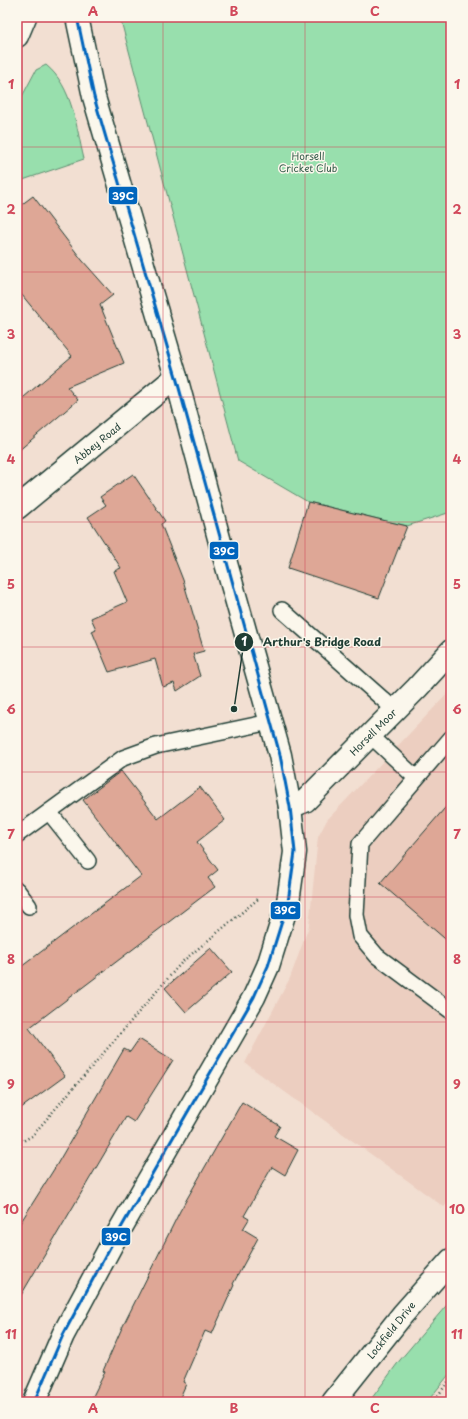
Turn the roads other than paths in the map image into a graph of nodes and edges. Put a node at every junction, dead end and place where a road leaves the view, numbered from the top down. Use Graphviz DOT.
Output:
graph roads {
  1 [pos="25,17"];
  2 [pos="77,17"];
  3 [pos="17,36"];
  4 [pos="176,377"];
  5 [pos="17,508"];
  6 [pos="282,610"];
  7 [pos="451,651"];
  8 [pos="395,710"];
  9 [pos="270,722"];
  10 [pos="370,735"];
  11 [pos="451,738"];
  12 [pos="416,778"];
  13 [pos="290,807"];
  14 [pos="49,812"];
  15 [pos="17,835"];
  16 [pos="88,861"];
  17 [pos="17,890"];
  18 [pos="30,906"];
  19 [pos="451,1011"];
  20 [pos="451,1260"];
  21 [pos="34,1402"];
  22 [pos="332,1402"];
  1 -- 3 [label="street"];
  2 -- 4 [label="street"];
  4 -- 5 [label="street, Abbey Road"];
  4 -- 9 [label="street"];
  6 -- 8 [label="lane"];
  7 -- 8 [label="street, Horsell Moor"];
  8 -- 10 [label="street, Horsell Moor"];
  9 -- 13 [label="street"];
  9 -- 14 [label="lane"];
  10 -- 12 [label="lane"];
  10 -- 13 [label="street, Horsell Moor"];
  11 -- 12 [label="lane"];
  12 -- 19 [label="lane"];
  13 -- 21 [label="street"];
  14 -- 15 [label="lane"];
  14 -- 16 [label="lane"];
  17 -- 18 [label="lane"];
  20 -- 22 [label="street, Lockfield Drive"];
}
